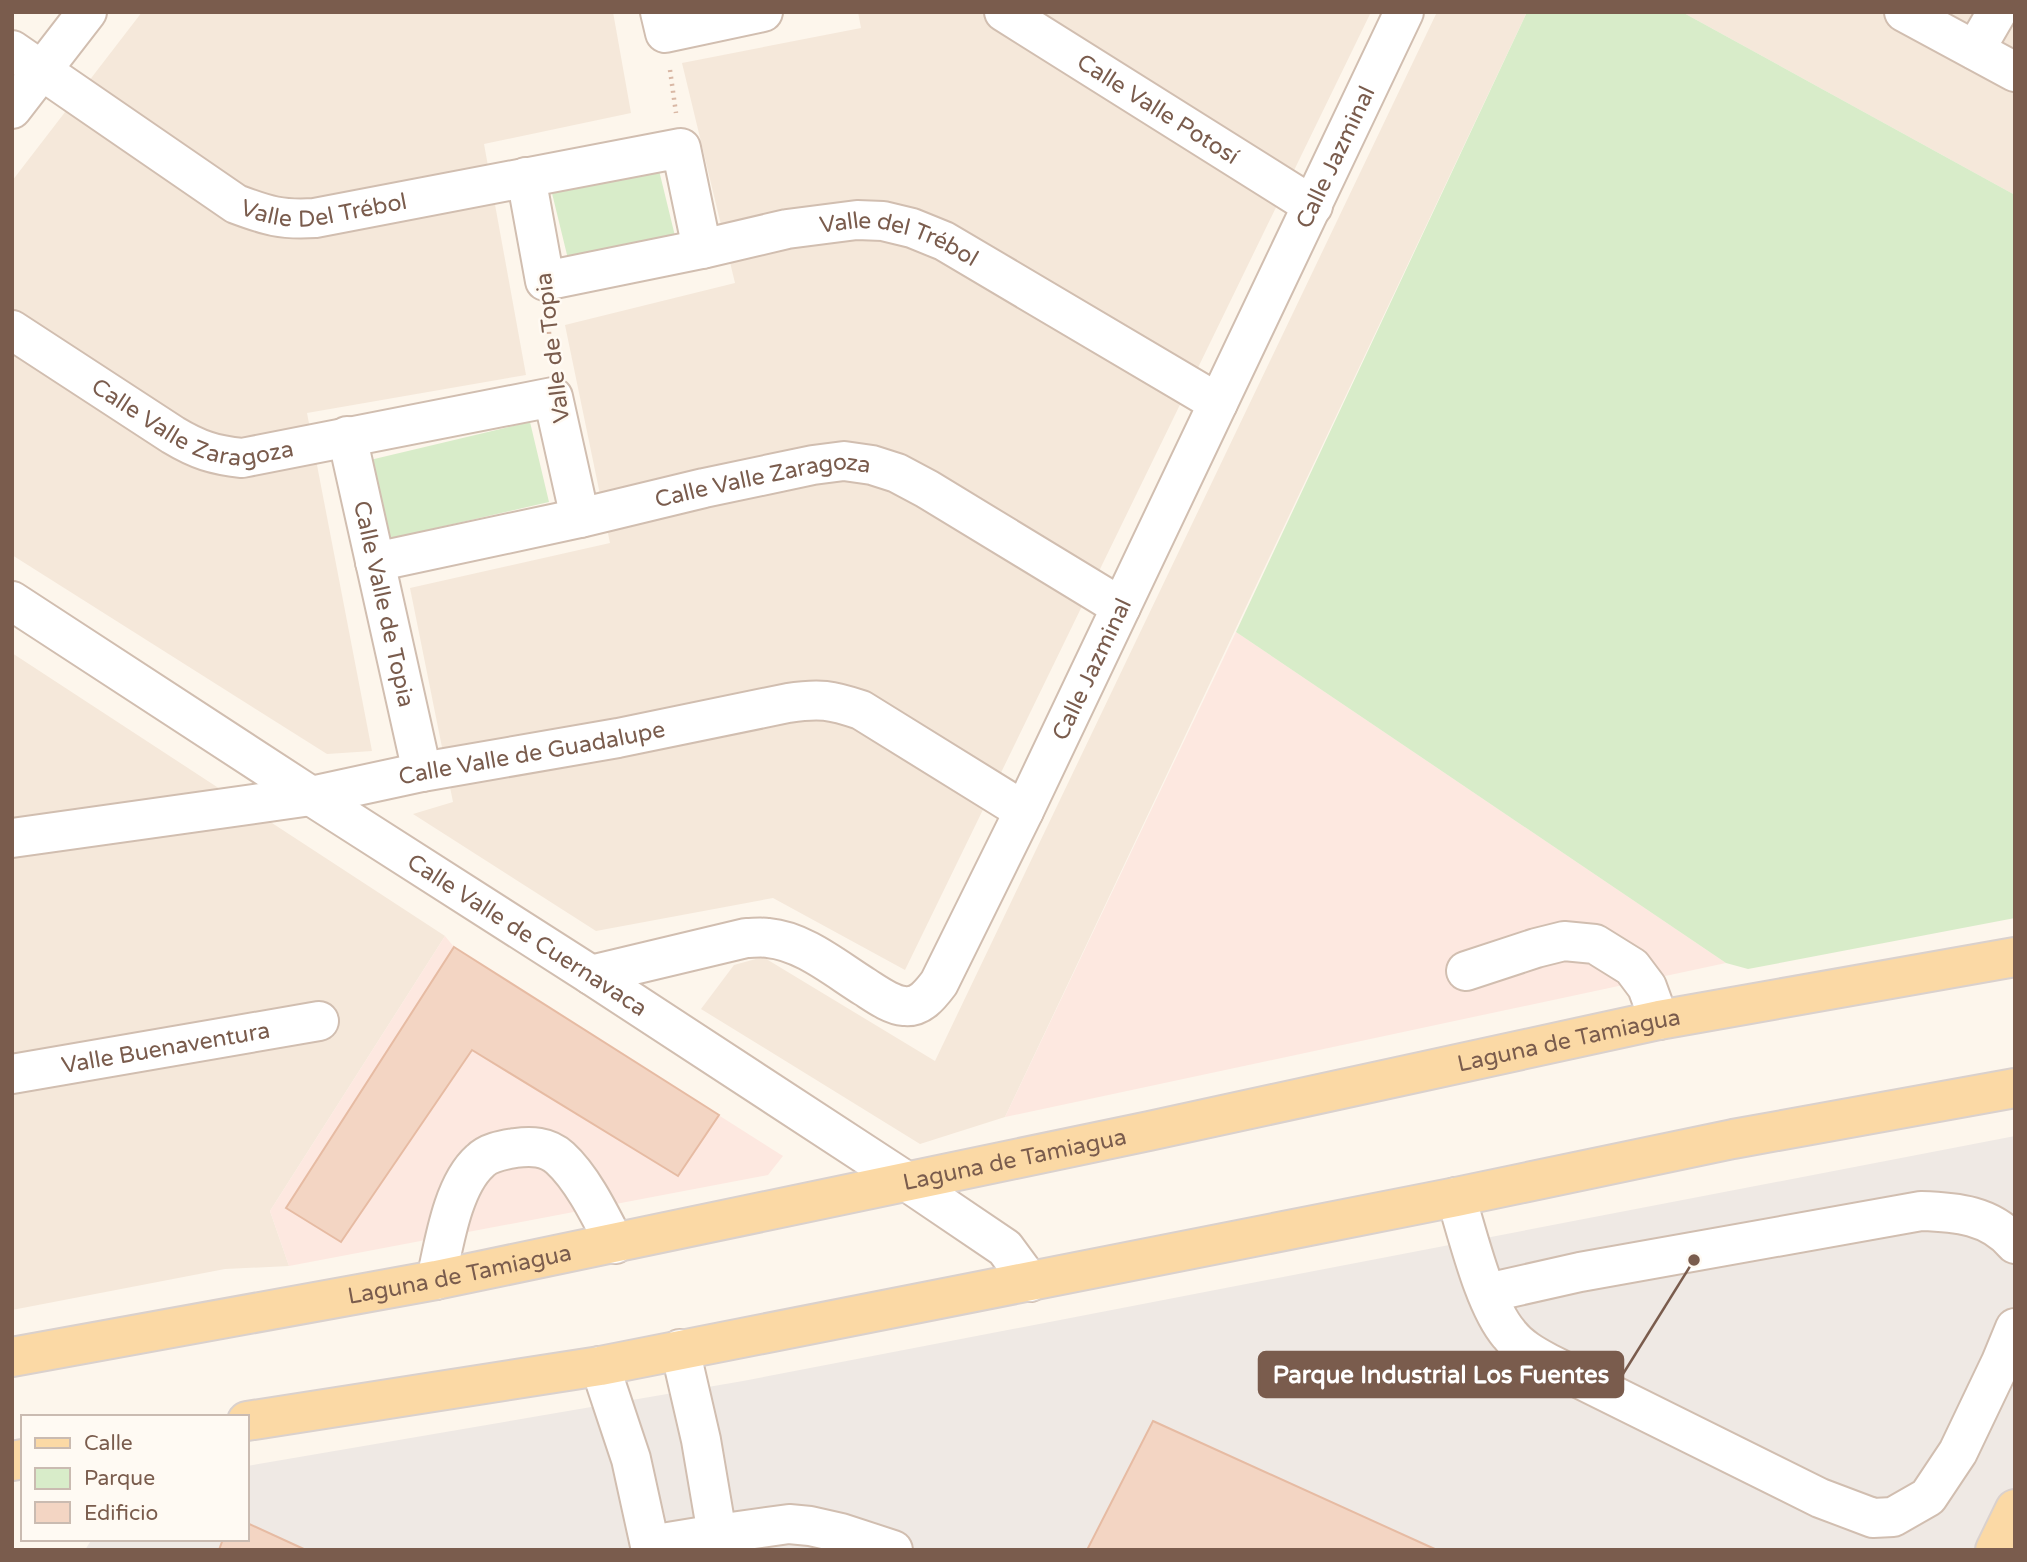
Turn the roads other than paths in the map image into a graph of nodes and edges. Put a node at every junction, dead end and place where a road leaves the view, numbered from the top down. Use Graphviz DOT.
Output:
graph roads {
  1 [pos="87,12"];
  2 [pos="763,12"];
  3 [pos="1004,12"];
  4 [pos="1404,12"];
  5 [pos="1904,12"];
  6 [pos="1997,12"];
  7 [pos="662,22"];
  8 [pos="1975,50"];
  9 [pos="27,60"];
  10 [pos="2015,72"];
  11 [pos="12,109"];
  12 [pos="526,177"];
  13 [pos="1312,206"];
  14 [pos="702,249"];
  15 [pos="545,281"];
  16 [pos="12,330"];
  17 [pos="553,397"];
  18 [pos="1218,403"];
  19 [pos="347,436"];
  20 [pos="580,518"];
  21 [pos="375,562"];
  22 [pos="12,601"];
  23 [pos="1121,607"];
  24 [pos="422,772"];
  25 [pos="311,796"];
  26 [pos="1024,811"];
  27 [pos="12,838"];
  28 [pos="2015,957"];
  29 [pos="1466,971"];
  30 [pos="591,975"];
  31 [pos="1659,1020"];
  32 [pos="319,1021"];
  33 [pos="12,1074"];
  34 [pos="2012,1090"];
  35 [pos="906,1181"];
  36 [pos="1456,1197"];
  37 [pos="615,1244"];
  38 [pos="2015,1244"];
  39 [pos="436,1280"];
  40 [pos="1030,1282"];
  41 [pos="1486,1293"];
  42 [pos="2015,1328"];
  43 [pos="680,1349"];
  44 [pos="12,1357"];
  45 [pos="600,1366"];
  46 [pos="248,1421"];
  47 [pos="2015,1509"];
  48 [pos="718,1542"];
  49 [pos="650,1548"];
  50 [pos="893,1550"];
  51 [pos="1995,1550"];
  1 -- 9 [label="street"];
  2 -- 7 [label="street"];
  3 -- 13 [label="street, Calle Valle Potosí"];
  4 -- 13 [label="street, Calle Jazminal"];
  5 -- 8 [label="street"];
  6 -- 8 [label="street"];
  8 -- 10 [label="street"];
  9 -- 11 [label="street"];
  9 -- 12 [label="street, Valle Del Trébol"];
  12 -- 14 [label="street, Valle Del Trébol"];
  12 -- 15 [label="street, Valle de Topia"];
  13 -- 18 [label="street, Calle Jazminal"];
  14 -- 15 [label="street, Valle del Trébol"];
  14 -- 18 [label="street, Valle del Trébol"];
  16 -- 19 [label="street, Calle Valle Zaragoza"];
  17 -- 19 [label="street, Calle Valle Zaragoza"];
  17 -- 20 [label="street, Valle de Topia"];
  18 -- 23 [label="street, Calle Jazminal"];
  19 -- 21 [label="street, Calle Valle de Topia"];
  20 -- 21 [label="street, Calle Valle Zaragoza"];
  20 -- 23 [label="street, Calle Valle Zaragoza"];
  21 -- 24 [label="street, Calle Valle de Topia"];
  22 -- 25 [label="street, Calle Valle de Cuernavaca"];
  23 -- 26 [label="street, Calle Jazminal"];
  24 -- 25 [label="street, Calle Valle de Guadalupe"];
  24 -- 26 [label="street, Calle Valle de Guadalupe"];
  25 -- 27 [label="street, Calle Valle de Guadalupe"];
  25 -- 30 [label="street, Calle Valle de Cuernavaca"];
  26 -- 30 [label="street, Calle Jazminal"];
  28 -- 31 [label="main road, Laguna de Tamiagua"];
  29 -- 31 [label="street"];
  30 -- 35 [label="street, Calle Valle de Cuernavaca"];
  31 -- 35 [label="main road, Laguna de Tamiagua"];
  32 -- 33 [label="street, Valle Buenaventura"];
  34 -- 36 [label="main road"];
  35 -- 37 [label="main road, Laguna de Tamiagua"];
  35 -- 40 [label="street, Calle Valle de Cuernavaca"];
  36 -- 40 [label="main road"];
  36 -- 41 [label="street"];
  37 -- 39 [label="main road, Laguna de Tamiagua"];
  37 -- 39 [label="street"];
  38 -- 41 [label="street"];
  39 -- 44 [label="main road, Laguna de Tamiagua"];
  40 -- 43 [label="main road"];
  41 -- 42 [label="street"];
  43 -- 45 [label="main road"];
  43 -- 48 [label="street"];
  45 -- 46 [label="main road"];
  45 -- 49 [label="street"];
  47 -- 51 [label="main road"];
  48 -- 49 [label="street"];
  48 -- 50 [label="street"];
}
